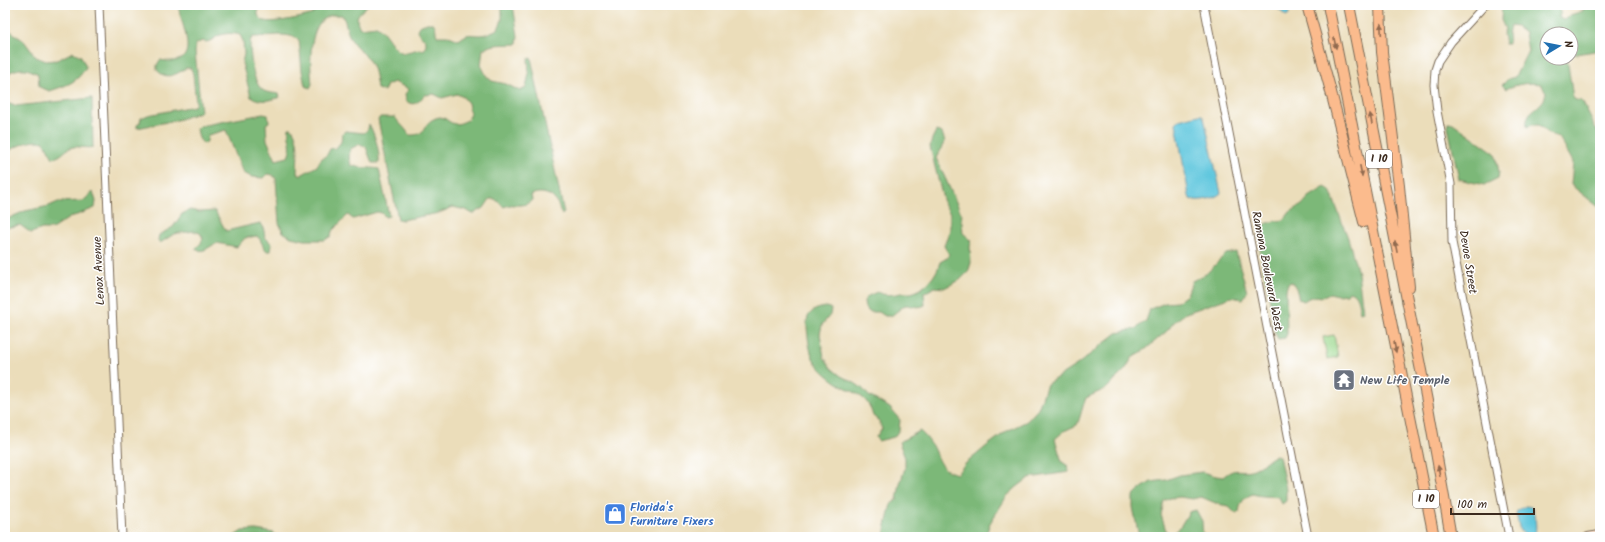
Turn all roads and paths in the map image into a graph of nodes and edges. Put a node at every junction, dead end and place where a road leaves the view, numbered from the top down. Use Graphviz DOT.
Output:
graph roads {
  1 [pos="99,5"];
  2 [pos="1307,5"];
  3 [pos="1328,5"];
  4 [pos="1349,5"];
  5 [pos="1380,5"];
  6 [pos="1485,5"];
  7 [pos="1204,7"];
  8 [pos="1388,309"];
  9 [pos="1409,313"];
  10 [pos="1600,535"];
  11 [pos="122,537"];
  12 [pos="1308,537"];
  13 [pos="1434,537"];
  14 [pos="1451,537"];
  15 [pos="1509,537"];
  16 [pos="1588,537"];
  1 -- 11 [label="street, Lenox Avenue"];
  2 -- 8 [label="highway"];
  3 -- 8 [label="highway, I 10, one-way"];
  9 -- 4 [label="highway, I 10, one-way"];
  9 -- 5 [label="highway, one-way"];
  6 -- 15 [label="street, Devoe Street"];
  7 -- 12 [label="street, Ramona Boulevard West"];
  8 -- 13 [label="highway, I 10, one-way"];
  14 -- 9 [label="highway, I 10, one-way"];
  10 -- 16 [label="main road"];
}
